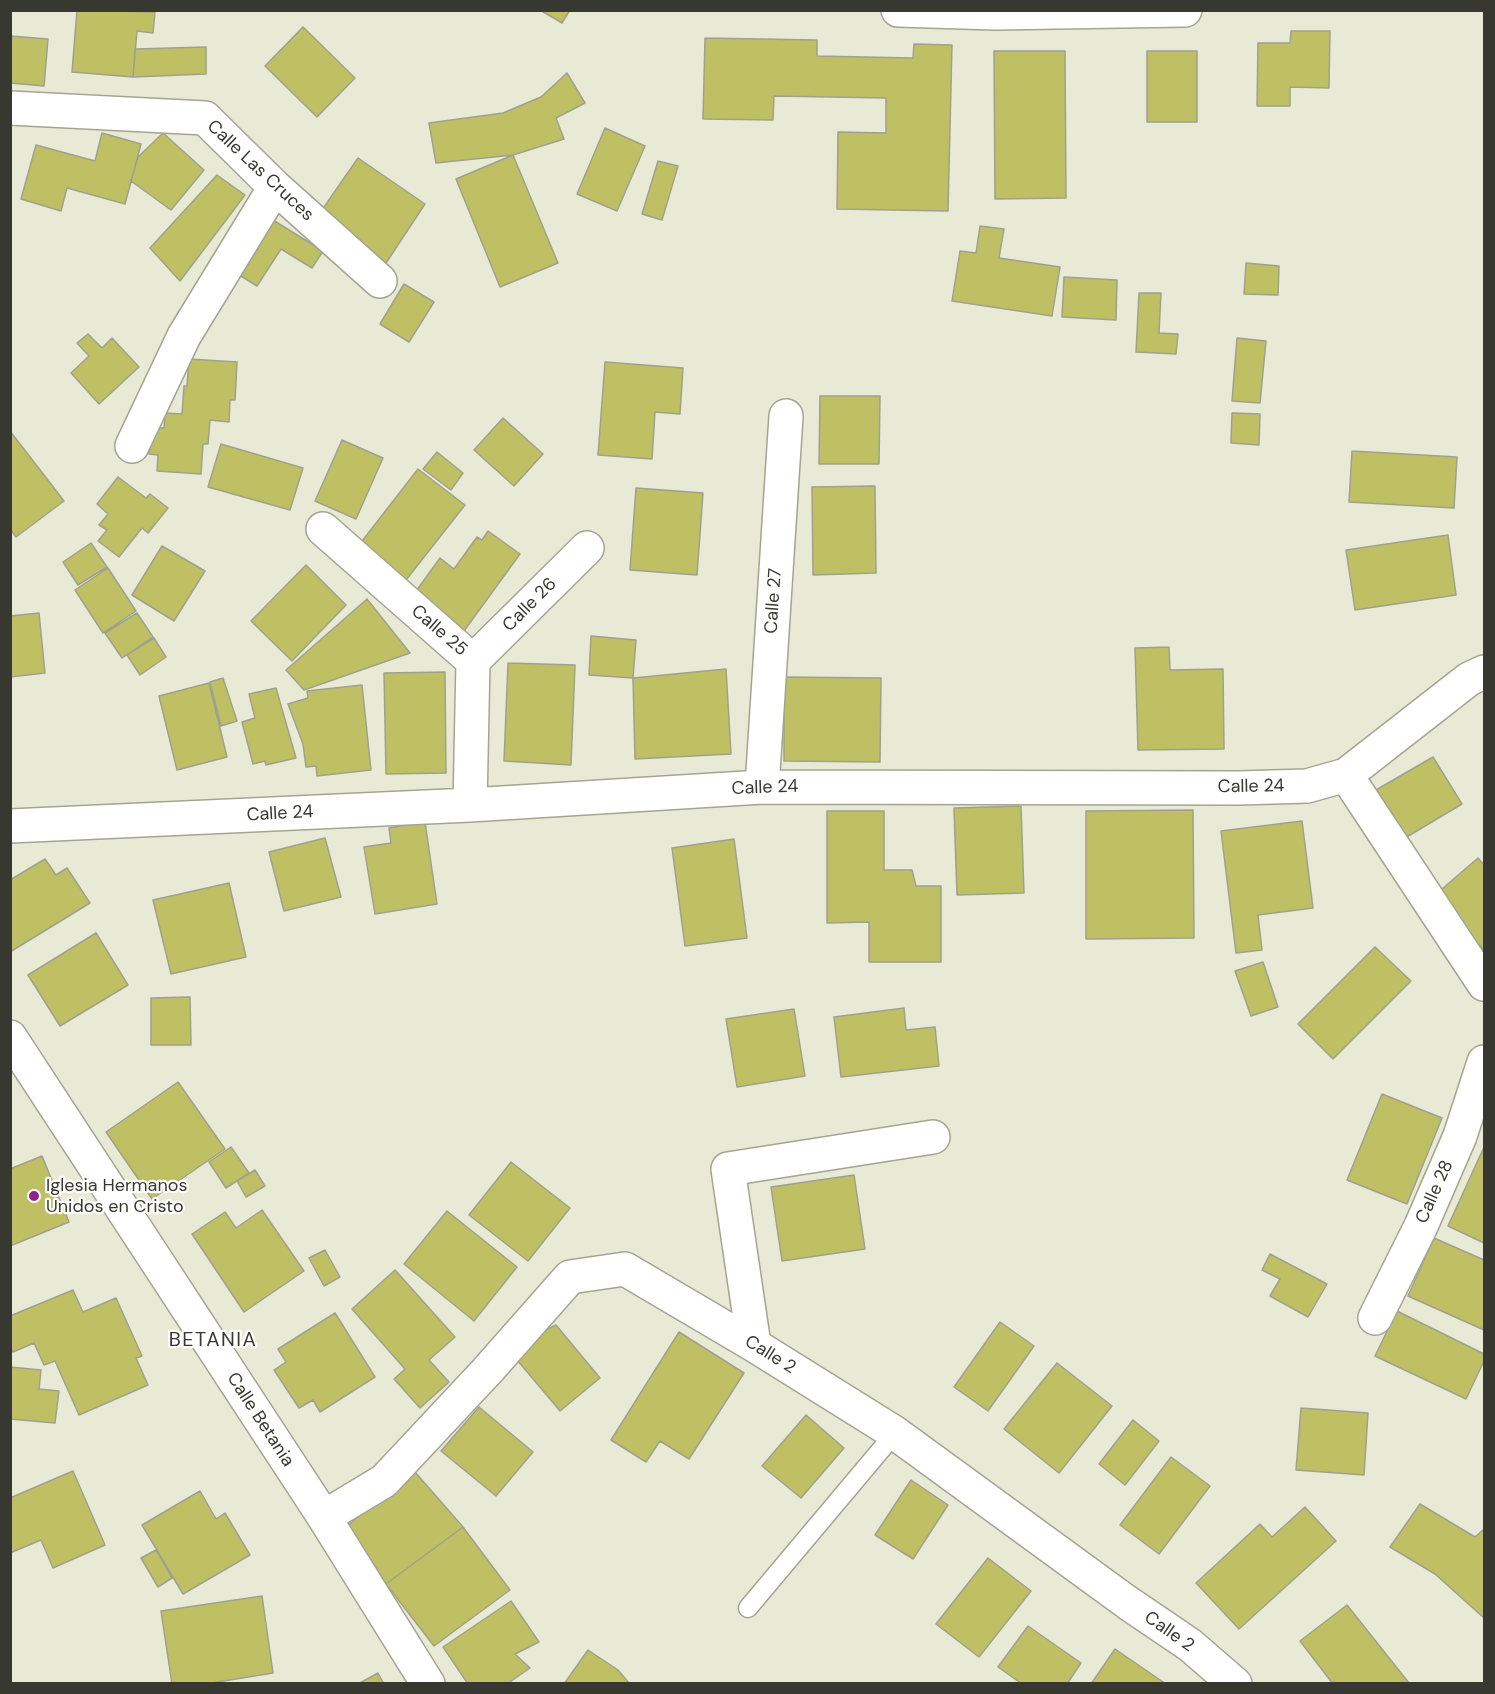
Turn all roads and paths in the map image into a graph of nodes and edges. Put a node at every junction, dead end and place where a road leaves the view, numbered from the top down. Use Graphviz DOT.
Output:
graph roads {
  1 [pos="898,10"];
  2 [pos="1185,10"];
  3 [pos="10,108"];
  4 [pos="275,187"];
  5 [pos="380,281"];
  6 [pos="786,416"];
  7 [pos="132,446"];
  8 [pos="323,529"];
  9 [pos="587,548"];
  10 [pos="473,661"];
  11 [pos="1485,672"];
  12 [pos="1346,775"];
  13 [pos="762,787"];
  14 [pos="470,805"];
  15 [pos="10,826"];
  16 [pos="1485,984"];
  17 [pos="10,1037"];
  18 [pos="1485,1062"];
  19 [pos="933,1137"];
  20 [pos="1375,1318"];
  21 [pos="754,1345"];
  22 [pos="895,1433"];
  23 [pos="324,1517"];
  24 [pos="748,1608"];
  25 [pos="428,1683"];
  26 [pos="1235,1683"];
  1 -- 2 [label="street"];
  3 -- 4 [label="street, Calle Las Cruces"];
  4 -- 5 [label="street, Calle Las Cruces"];
  4 -- 7 [label="street"];
  6 -- 13 [label="street, Calle 27"];
  8 -- 10 [label="street, Calle 25"];
  9 -- 10 [label="street, Calle 26"];
  10 -- 14 [label="street, Calle 25"];
  11 -- 12 [label="street, Calle 24"];
  12 -- 13 [label="street, Calle 24"];
  12 -- 16 [label="street"];
  13 -- 14 [label="street, Calle 24"];
  14 -- 15 [label="street, Calle 24"];
  17 -- 23 [label="street, Calle Betania"];
  18 -- 20 [label="street, Calle 28"];
  19 -- 21 [label="street"];
  21 -- 22 [label="street, Calle 2"];
  21 -- 23 [label="street, Calle 2"];
  22 -- 24 [label="lane"];
  22 -- 26 [label="street, Calle 2"];
  23 -- 25 [label="street, Calle Betania"];
}
